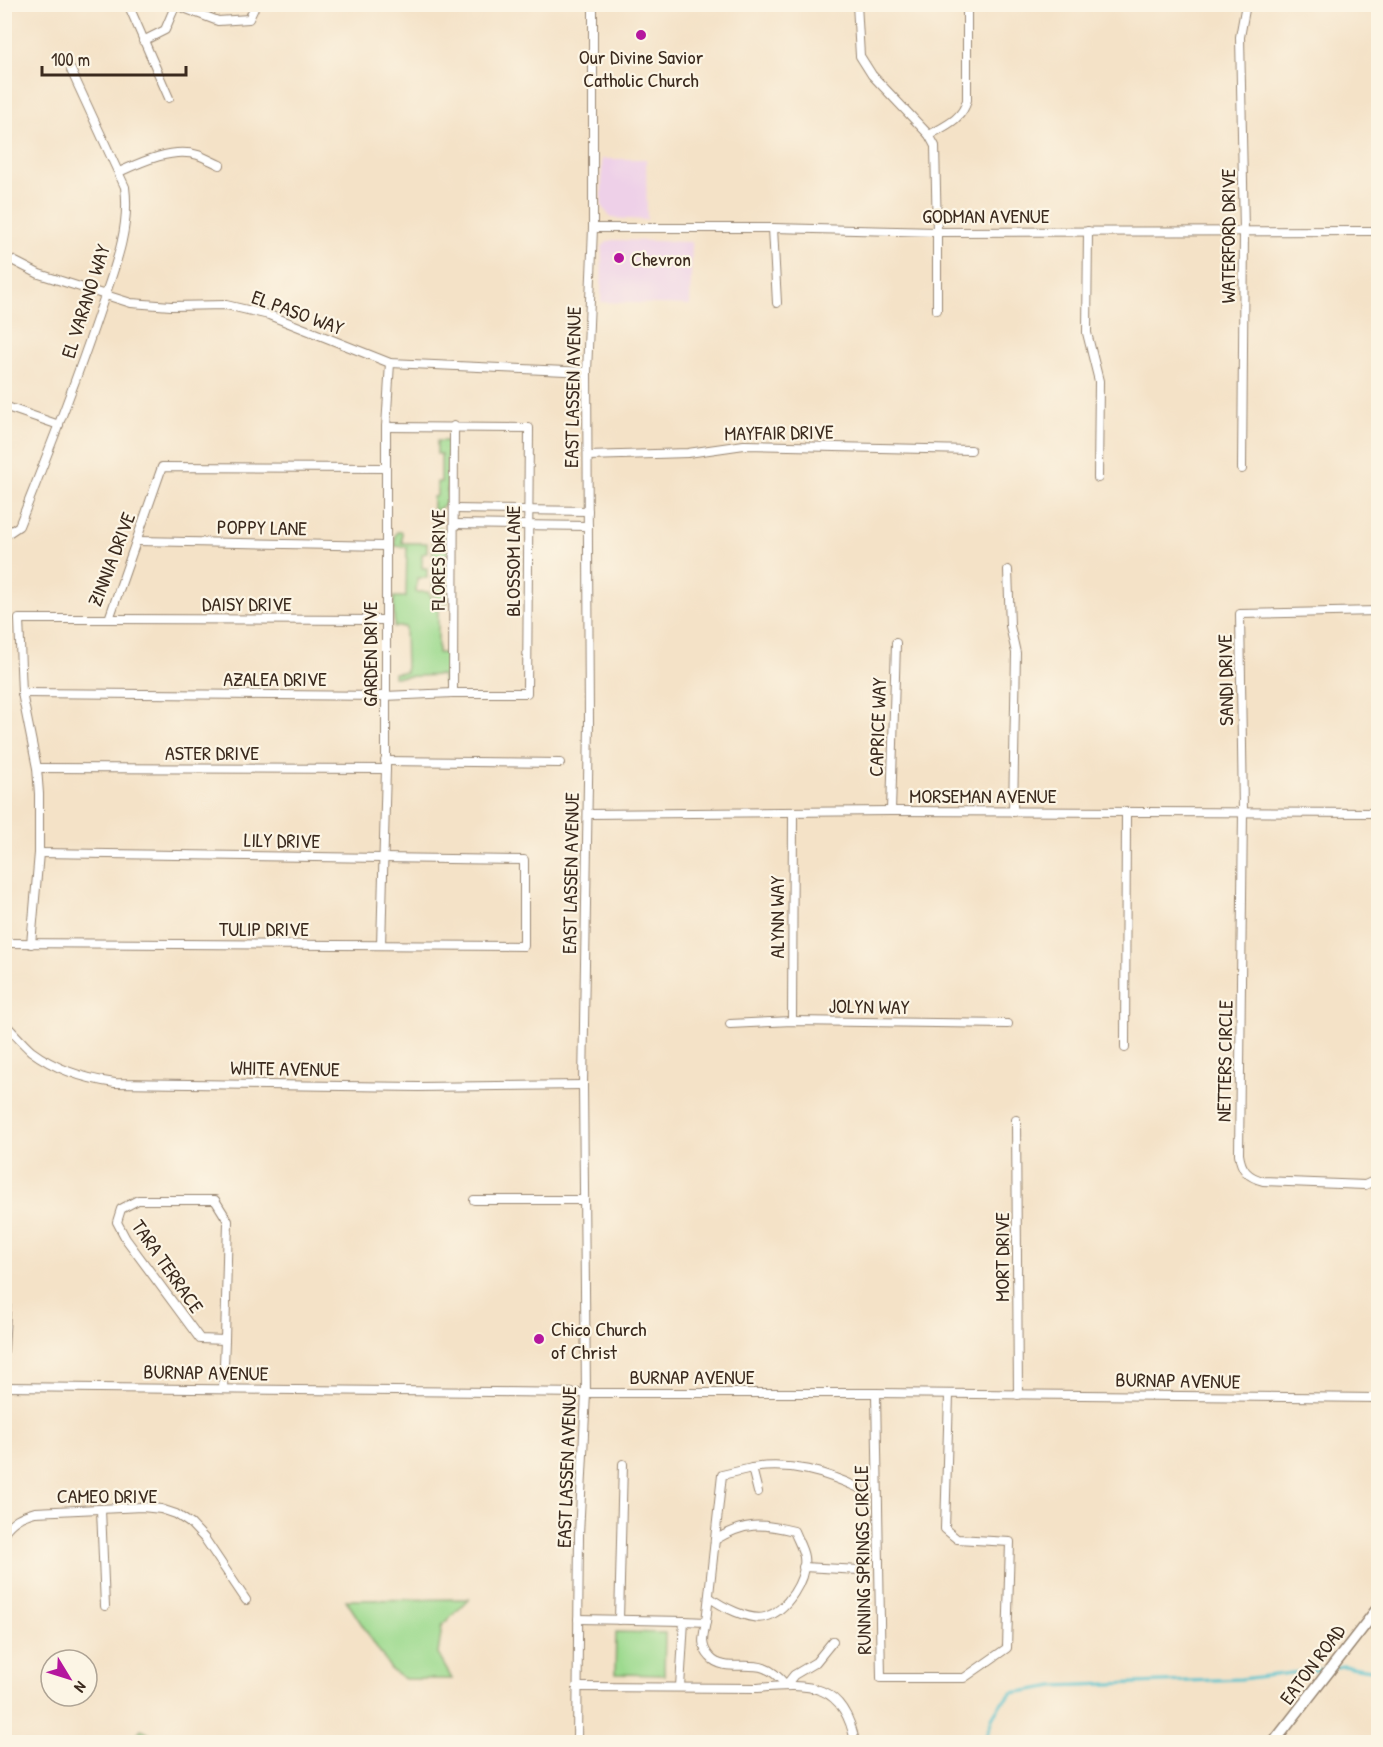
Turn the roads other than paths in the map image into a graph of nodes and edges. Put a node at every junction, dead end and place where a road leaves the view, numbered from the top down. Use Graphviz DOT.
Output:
graph roads {
  1 [pos="128,4"];
  2 [pos="256,4"];
  3 [pos="593,4"];
  4 [pos="857,4"];
  5 [pos="946,4"];
  6 [pos="1246,4"];
  7 [pos="176,5"];
  8 [pos="142,41"];
  9 [pos="71,70"];
  10 [pos="169,98"];
  11 [pos="929,135"];
  12 [pos="220,165"];
  13 [pos="119,172"];
  14 [pos="593,228"];
  15 [pos="773,228"];
  16 [pos="1088,231"];
  17 [pos="1244,231"];
  18 [pos="1378,231"];
  19 [pos="937,232"];
  20 [pos="4,256"];
  21 [pos="104,296"];
  22 [pos="777,303"];
  23 [pos="936,310"];
  24 [pos="390,363"];
  25 [pos="587,372"];
  26 [pos="4,406"];
  27 [pos="59,425"];
  28 [pos="454,426"];
  29 [pos="386,427"];
  30 [pos="971,450"];
  31 [pos="588,456"];
  32 [pos="386,468"];
  33 [pos="1242,469"];
  34 [pos="1098,478"];
  35 [pos="454,509"];
  36 [pos="528,511"];
  37 [pos="588,512"];
  38 [pos="454,524"];
  39 [pos="528,525"];
  40 [pos="588,526"];
  41 [pos="4,536"];
  42 [pos="138,541"];
  43 [pos="385,546"];
  44 [pos="1008,570"];
  45 [pos="1378,611"];
  46 [pos="109,619"];
  47 [pos="386,620"];
  48 [pos="896,643"];
  49 [pos="22,693"];
  50 [pos="453,693"];
  51 [pos="527,693"];
  52 [pos="385,696"];
  53 [pos="560,763"];
  54 [pos="386,765"];
  55 [pos="38,768"];
  56 [pos="891,811"];
  57 [pos="1013,812"];
  58 [pos="793,813"];
  59 [pos="1126,813"];
  60 [pos="1243,813"];
  61 [pos="1378,813"];
  62 [pos="588,814"];
  63 [pos="39,853"];
  64 [pos="383,858"];
  65 [pos="4,943"];
  66 [pos="31,944"];
  67 [pos="381,945"];
  68 [pos="524,946"];
  69 [pos="792,1021"];
  70 [pos="4,1023"];
  71 [pos="730,1024"];
  72 [pos="1008,1024"];
  73 [pos="1125,1048"];
  74 [pos="583,1085"];
  75 [pos="1016,1120"];
  76 [pos="1378,1179"];
  77 [pos="474,1200"];
  78 [pos="584,1200"];
  79 [pos="4,1272"];
  80 [pos="225,1340"];
  81 [pos="4,1351"];
  82 [pos="4,1388"];
  83 [pos="223,1389"];
  84 [pos="586,1392"];
  85 [pos="876,1393"];
  86 [pos="949,1395"];
  87 [pos="1018,1395"];
  88 [pos="1378,1398"];
  89 [pos="623,1464"];
  90 [pos="752,1468"];
  91 [pos="860,1488"];
  92 [pos="758,1492"];
  93 [pos="101,1509"];
  94 [pos="4,1532"];
  95 [pos="715,1540"];
  96 [pos="803,1567"];
  97 [pos="860,1570"];
  98 [pos="709,1597"];
  99 [pos="246,1600"];
  100 [pos="105,1606"];
  101 [pos="1378,1608"];
  102 [pos="578,1619"];
  103 [pos="619,1620"];
  104 [pos="684,1621"];
  105 [pos="706,1623"];
  106 [pos="833,1641"];
  107 [pos="787,1685"];
  108 [pos="578,1687"];
  109 [pos="680,1687"];
  110 [pos="577,1743"];
  111 [pos="855,1743"];
  112 [pos="1274,1743"];
  1 -- 8 [label="street"];
  2 -- 7 [label="street"];
  3 -- 14 [label="street, EAST LASSEN AVENUE"];
  4 -- 11 [label="street"];
  5 -- 11 [label="street"];
  6 -- 17 [label="street, WATERFORD DRIVE"];
  7 -- 8 [label="street"];
  8 -- 10 [label="street"];
  9 -- 13 [label="street, EL VARANO WAY"];
  11 -- 19 [label="street"];
  12 -- 13 [label="street"];
  13 -- 21 [label="street, EL VARANO WAY"];
  14 -- 15 [label="street, GODMAN AVENUE"];
  14 -- 25 [label="street, EAST LASSEN AVENUE"];
  15 -- 19 [label="street, GODMAN AVENUE"];
  15 -- 22 [label="street"];
  16 -- 17 [label="street, GODMAN AVENUE"];
  16 -- 19 [label="street, GODMAN AVENUE"];
  16 -- 34 [label="street"];
  17 -- 18 [label="street, GODMAN AVENUE"];
  17 -- 33 [label="street, WATERFORD DRIVE"];
  19 -- 23 [label="street"];
  20 -- 21 [label="street, EL PASO WAY"];
  21 -- 24 [label="street, EL PASO WAY"];
  21 -- 27 [label="street, EL VARANO WAY"];
  24 -- 25 [label="street, EL PASO WAY"];
  24 -- 29 [label="street, GARDEN DRIVE"];
  25 -- 31 [label="street, EAST LASSEN AVENUE"];
  26 -- 27 [label="street"];
  27 -- 41 [label="street, EL VARANO WAY"];
  28 -- 29 [label="street"];
  28 -- 35 [label="street, FLORES DRIVE"];
  28 -- 36 [label="street, BLOSSOM LANE"];
  29 -- 32 [label="street, GARDEN DRIVE"];
  30 -- 31 [label="street, MAYFAIR DRIVE"];
  31 -- 37 [label="street, EAST LASSEN AVENUE"];
  32 -- 42 [label="street, ZINNIA DRIVE"];
  32 -- 43 [label="street, GARDEN DRIVE"];
  35 -- 36 [label="street"];
  35 -- 38 [label="street, FLORES DRIVE"];
  36 -- 37 [label="street"];
  36 -- 39 [label="street, BLOSSOM LANE"];
  37 -- 40 [label="street, EAST LASSEN AVENUE"];
  38 -- 39 [label="street"];
  38 -- 50 [label="street, FLORES DRIVE"];
  39 -- 40 [label="street"];
  39 -- 51 [label="street, BLOSSOM LANE"];
  40 -- 62 [label="street, EAST LASSEN AVENUE"];
  42 -- 43 [label="street, POPPY LANE"];
  42 -- 46 [label="street, ZINNIA DRIVE"];
  43 -- 47 [label="street, GARDEN DRIVE"];
  44 -- 57 [label="street"];
  45 -- 60 [label="street, SANDI DRIVE"];
  46 -- 47 [label="street, DAISY DRIVE"];
  46 -- 49 [label="street, ZINNIA DRIVE"];
  47 -- 52 [label="street, GARDEN DRIVE"];
  48 -- 56 [label="street, CAPRICE WAY"];
  49 -- 52 [label="street, AZALEA DRIVE"];
  49 -- 55 [label="street, ZINNIA DRIVE"];
  50 -- 51 [label="street, AZALEA DRIVE"];
  50 -- 52 [label="street, AZALEA DRIVE"];
  52 -- 54 [label="street, GARDEN DRIVE"];
  53 -- 54 [label="street, ASTER DRIVE"];
  54 -- 55 [label="street, ASTER DRIVE"];
  54 -- 64 [label="street, GARDEN DRIVE"];
  55 -- 63 [label="street, ZINNIA DRIVE"];
  56 -- 57 [label="street, MORSEMAN AVENUE"];
  56 -- 58 [label="street, MORSEMAN AVENUE"];
  57 -- 59 [label="street, MORSEMAN AVENUE"];
  58 -- 62 [label="street, MORSEMAN AVENUE"];
  58 -- 69 [label="street, ALYNN WAY"];
  59 -- 60 [label="street, MORSEMAN AVENUE"];
  59 -- 73 [label="street"];
  60 -- 61 [label="street, MORSEMAN AVENUE"];
  60 -- 76 [label="street, NETTERS CIRCLE"];
  62 -- 74 [label="street, EAST LASSEN AVENUE"];
  63 -- 64 [label="street, LILY DRIVE"];
  63 -- 66 [label="street, ZINNIA DRIVE"];
  64 -- 67 [label="street, GARDEN DRIVE"];
  64 -- 68 [label="street, LILY DRIVE"];
  65 -- 66 [label="street, TULIP DRIVE"];
  66 -- 67 [label="street, TULIP DRIVE"];
  67 -- 68 [label="street, TULIP DRIVE"];
  69 -- 71 [label="street, JOLYN WAY"];
  69 -- 72 [label="street, JOLYN WAY"];
  70 -- 74 [label="street, WHITE AVENUE"];
  74 -- 78 [label="street, EAST LASSEN AVENUE"];
  75 -- 87 [label="street, MORT DRIVE"];
  77 -- 78 [label="street"];
  78 -- 84 [label="street, EAST LASSEN AVENUE"];
  79 -- 81 [label="street"];
  80 -- 80 [label="street, TARA TERRACE"];
  80 -- 83 [label="street, TARA TERRACE"];
  82 -- 83 [label="street, BURNAP AVENUE"];
  83 -- 84 [label="street, BURNAP AVENUE"];
  84 -- 85 [label="street, BURNAP AVENUE"];
  84 -- 102 [label="street, EAST LASSEN AVENUE"];
  85 -- 86 [label="street, BURNAP AVENUE"];
  85 -- 86 [label="street, RUNNING SPRINGS CIRCLE"];
  86 -- 87 [label="street, BURNAP AVENUE"];
  87 -- 88 [label="street, BURNAP AVENUE"];
  89 -- 103 [label="street"];
  90 -- 91 [label="street"];
  90 -- 92 [label="street"];
  90 -- 95 [label="street"];
  93 -- 94 [label="street, CAMEO DRIVE"];
  93 -- 99 [label="street, CAMEO DRIVE"];
  93 -- 100 [label="street"];
  95 -- 96 [label="street"];
  95 -- 98 [label="street"];
  96 -- 97 [label="street"];
  96 -- 98 [label="street"];
  98 -- 105 [label="street"];
  101 -- 112 [label="street, EATON ROAD"];
  102 -- 103 [label="street"];
  102 -- 108 [label="street, EAST LASSEN AVENUE"];
  103 -- 104 [label="street"];
  104 -- 105 [label="street"];
  104 -- 109 [label="street"];
  105 -- 107 [label="street"];
  106 -- 107 [label="street"];
  107 -- 109 [label="street"];
  107 -- 111 [label="street"];
  108 -- 109 [label="street"];
  108 -- 110 [label="street, EAST LASSEN AVENUE"];
}
